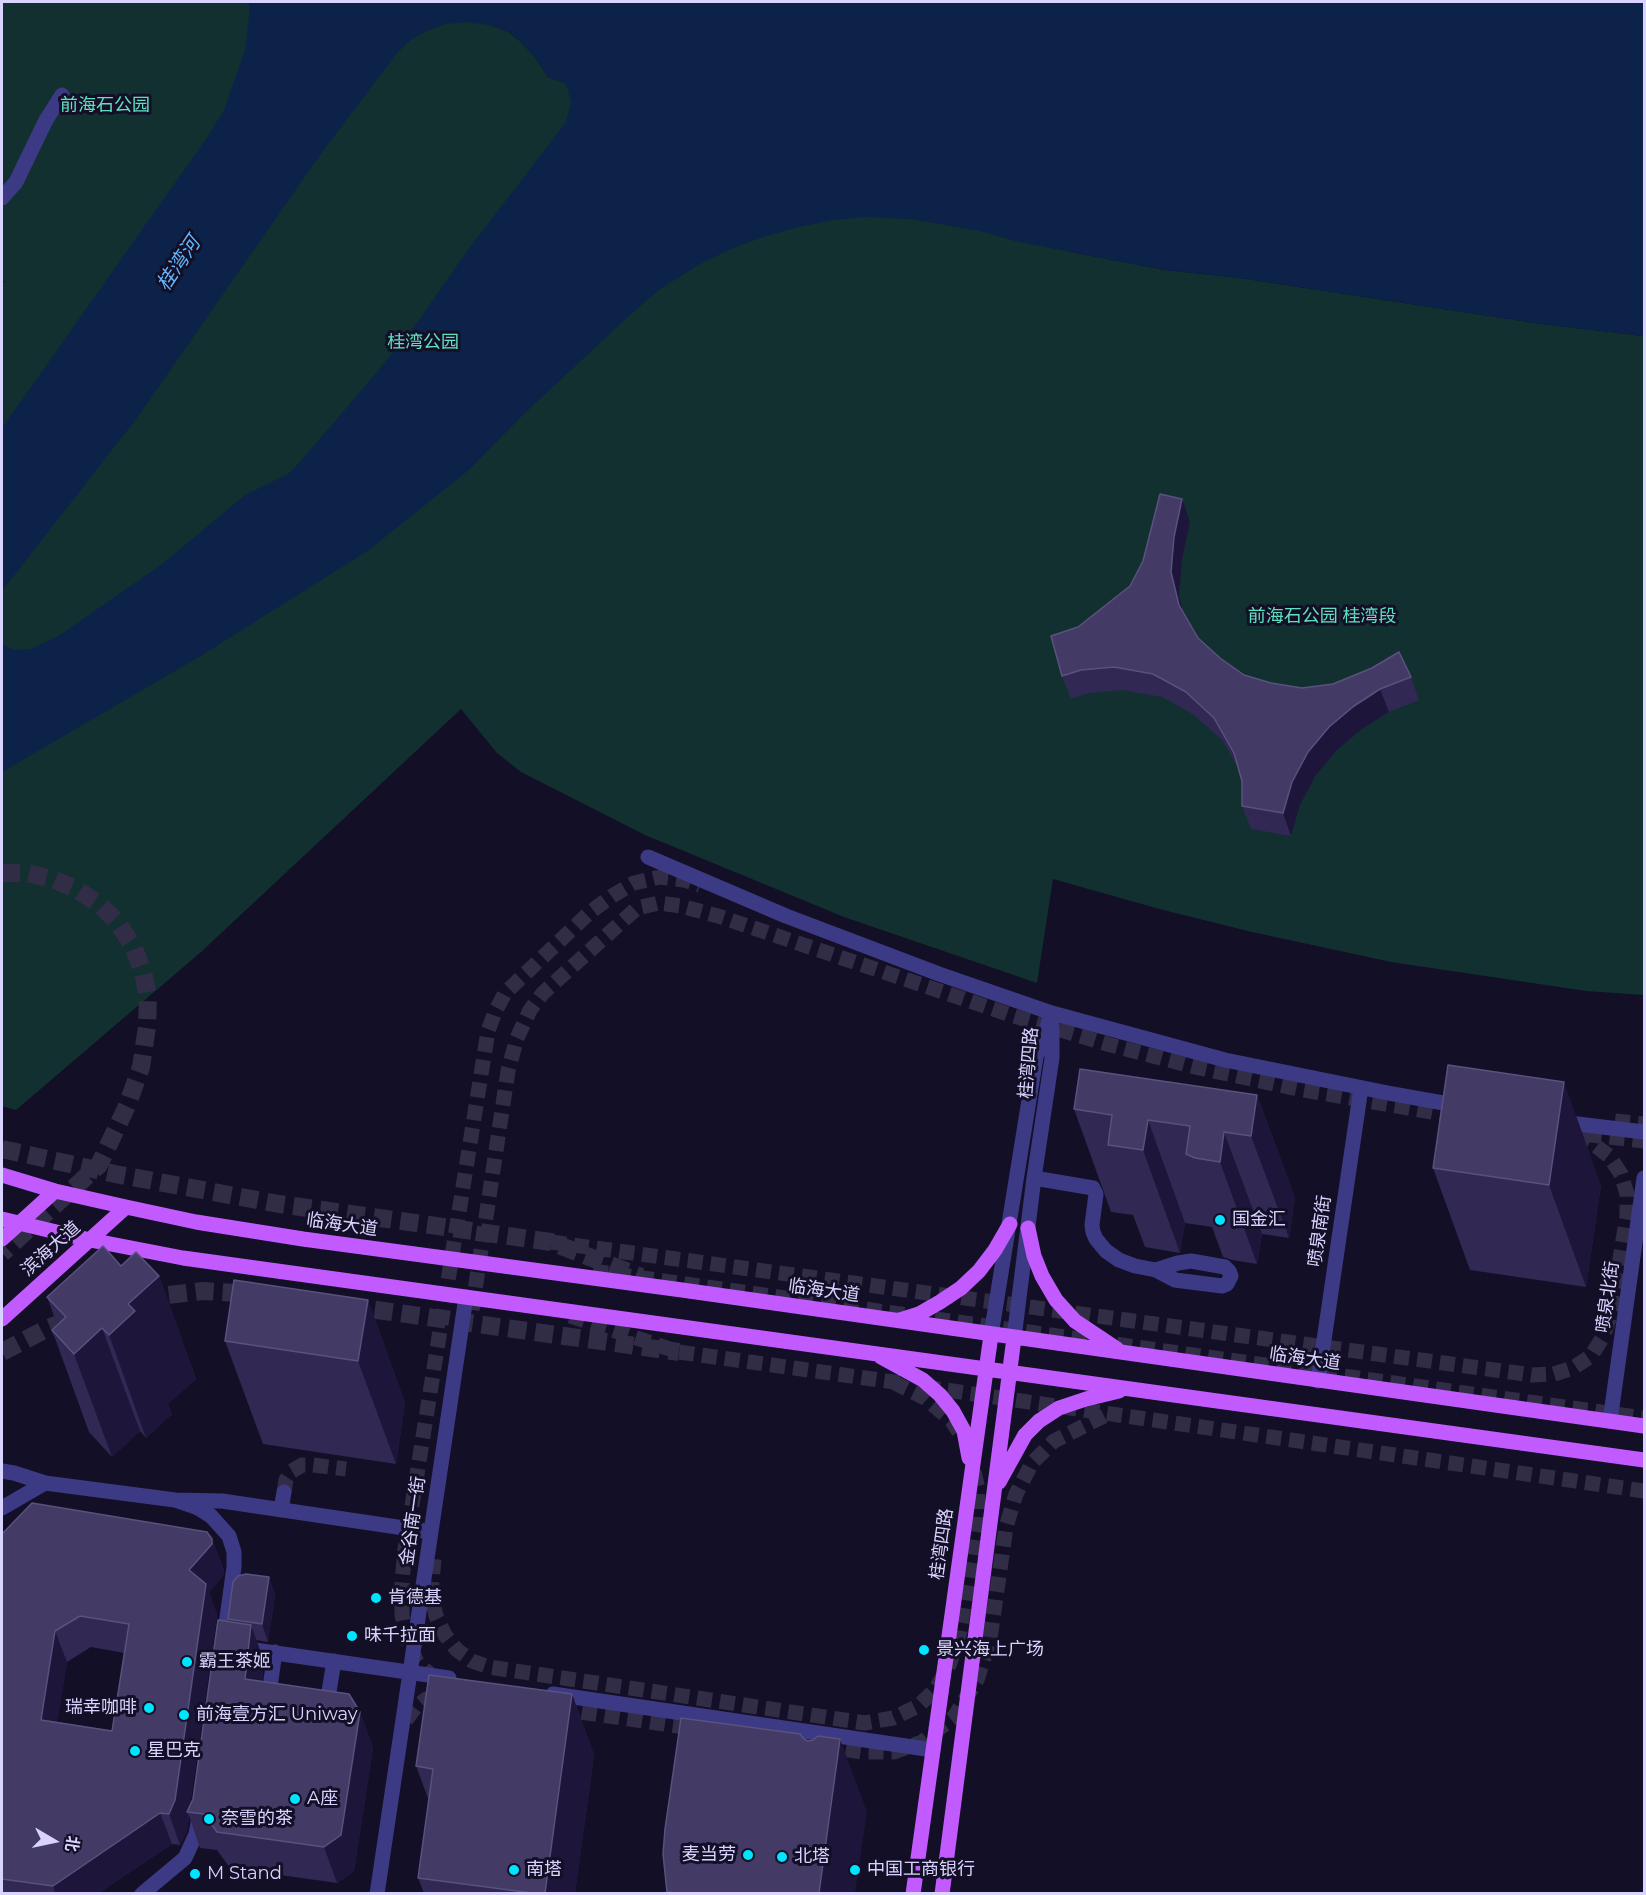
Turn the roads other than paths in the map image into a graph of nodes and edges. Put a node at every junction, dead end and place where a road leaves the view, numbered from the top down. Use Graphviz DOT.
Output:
graph roads {
  1 [pos="62,95"];
  2 [pos="2,198"];
  3 [pos="648,856"];
  4 [pos="1052,1013"];
  5 [pos="1361,1088"];
  6 [pos="1471,1107"];
  7 [pos="1550,1120"];
  8 [pos="1644,1132"];
  9 [pos="2,1175"];
  10 [pos="1034,1178"];
  11 [pos="1644,1178"];
  12 [pos="55,1191"];
  13 [pos="126,1207"];
  14 [pos="2,1219"];
  15 [pos="19,1224"];
  16 [pos="1010,1224"];
  17 [pos="1028,1228"];
  18 [pos="2,1239"];
  19 [pos="90,1240"];
  20 [pos="1156,1270"];
  21 [pos="466,1297"];
  22 [pos="2,1319"];
  23 [pos="897,1321"];
  24 [pos="991,1335"];
  25 [pos="1014,1338"];
  26 [pos="873,1353"];
  27 [pos="1125,1353"];
  28 [pos="986,1369"];
  29 [pos="1010,1372"];
  30 [pos="1318,1381"];
  31 [pos="1128,1389"];
  32 [pos="1610,1421"];
  33 [pos="1644,1426"];
  34 [pos="1644,1460"];
  35 [pos="2,1471"];
  36 [pos="45,1483"];
  37 [pos="970,1484"];
  38 [pos="284,1492"];
  39 [pos="994,1492"];
  40 [pos="175,1500"];
  41 [pos="2,1509"];
  42 [pos="281,1510"];
  43 [pos="431,1532"];
  44 [pos="275,1652"];
  45 [pos="334,1661"];
  46 [pos="410,1672"];
  47 [pos="469,1681"];
  48 [pos="540,1692"];
  49 [pos="280,1703"];
  50 [pos="315,1708"];
  51 [pos="748,1723"];
  52 [pos="745,1741"];
  53 [pos="933,1750"];
  54 [pos="201,1799"];
  55 [pos="142,1893"];
  56 [pos="377,1893"];
  57 [pos="913,1893"];
  58 [pos="942,1893"];
  1 -- 2 [label="street"];
  3 -- 4 [label="street"];
  4 -- 5 [label="street"];
  4 -- 10 [label="street, 桂湾四路"];
  4 -- 16 [label="street, 桂湾四路"];
  5 -- 6 [label="street"];
  5 -- 30 [label="street, 喷泉南街"];
  7 -- 8 [label="street"];
  9 -- 12 [label="main road, 临海大道"];
  10 -- 17 [label="street, 桂湾四路"];
  10 -- 20 [label="street"];
  11 -- 32 [label="street, 喷泉北街"];
  12 -- 13 [label="main road, 临海大道"];
  12 -- 15 [label="main road"];
  13 -- 19 [label="main road, 滨海大道"];
  13 -- 23 [label="main road, 临海大道"];
  14 -- 15 [label="main road"];
  15 -- 18 [label="main road"];
  15 -- 19 [label="main road"];
  16 -- 23 [label="main road"];
  16 -- 24 [label="street, 桂湾四路"];
  17 -- 25 [label="street, 桂湾四路"];
  17 -- 27 [label="main road"];
  19 -- 21 [label="main road"];
  19 -- 22 [label="main road, 滨海大道"];
  21 -- 26 [label="main road"];
  21 -- 43 [label="street, 金谷南一街"];
  23 -- 24 [label="main road, 临海大道"];
  24 -- 25 [label="main road, 临海大道"];
  24 -- 28 [label="main road, 桂湾四路"];
  25 -- 27 [label="main road, 临海大道"];
  25 -- 29 [label="main road, 桂湾四路"];
  26 -- 28 [label="main road"];
  26 -- 37 [label="main road"];
  27 -- 30 [label="main road, 临海大道"];
  28 -- 29 [label="main road"];
  28 -- 37 [label="main road, 桂湾四路"];
  29 -- 31 [label="main road"];
  29 -- 39 [label="main road, 桂湾四路"];
  30 -- 32 [label="main road, 临海大道"];
  31 -- 34 [label="main road"];
  31 -- 39 [label="main road"];
  32 -- 33 [label="main road, 临海大道"];
  35 -- 36 [label="street"];
  36 -- 40 [label="street"];
  36 -- 41 [label="street"];
  37 -- 53 [label="main road, 桂湾四路"];
  38 -- 42 [label="street"];
  39 -- 58 [label="main road, 桂湾四路"];
  40 -- 42 [label="street"];
  40 -- 44 [label="street"];
  42 -- 43 [label="street"];
  43 -- 46 [label="street, 金谷南一街"];
  44 -- 45 [label="street"];
  44 -- 49 [label="street"];
  45 -- 46 [label="street"];
  45 -- 50 [label="street"];
  46 -- 47 [label="street"];
  46 -- 56 [label="street, 金谷南一街"];
  48 -- 51 [label="street"];
  51 -- 52 [label="street"];
  51 -- 53 [label="street"];
  53 -- 57 [label="main road, 桂湾四路"];
  54 -- 55 [label="street"];
}
